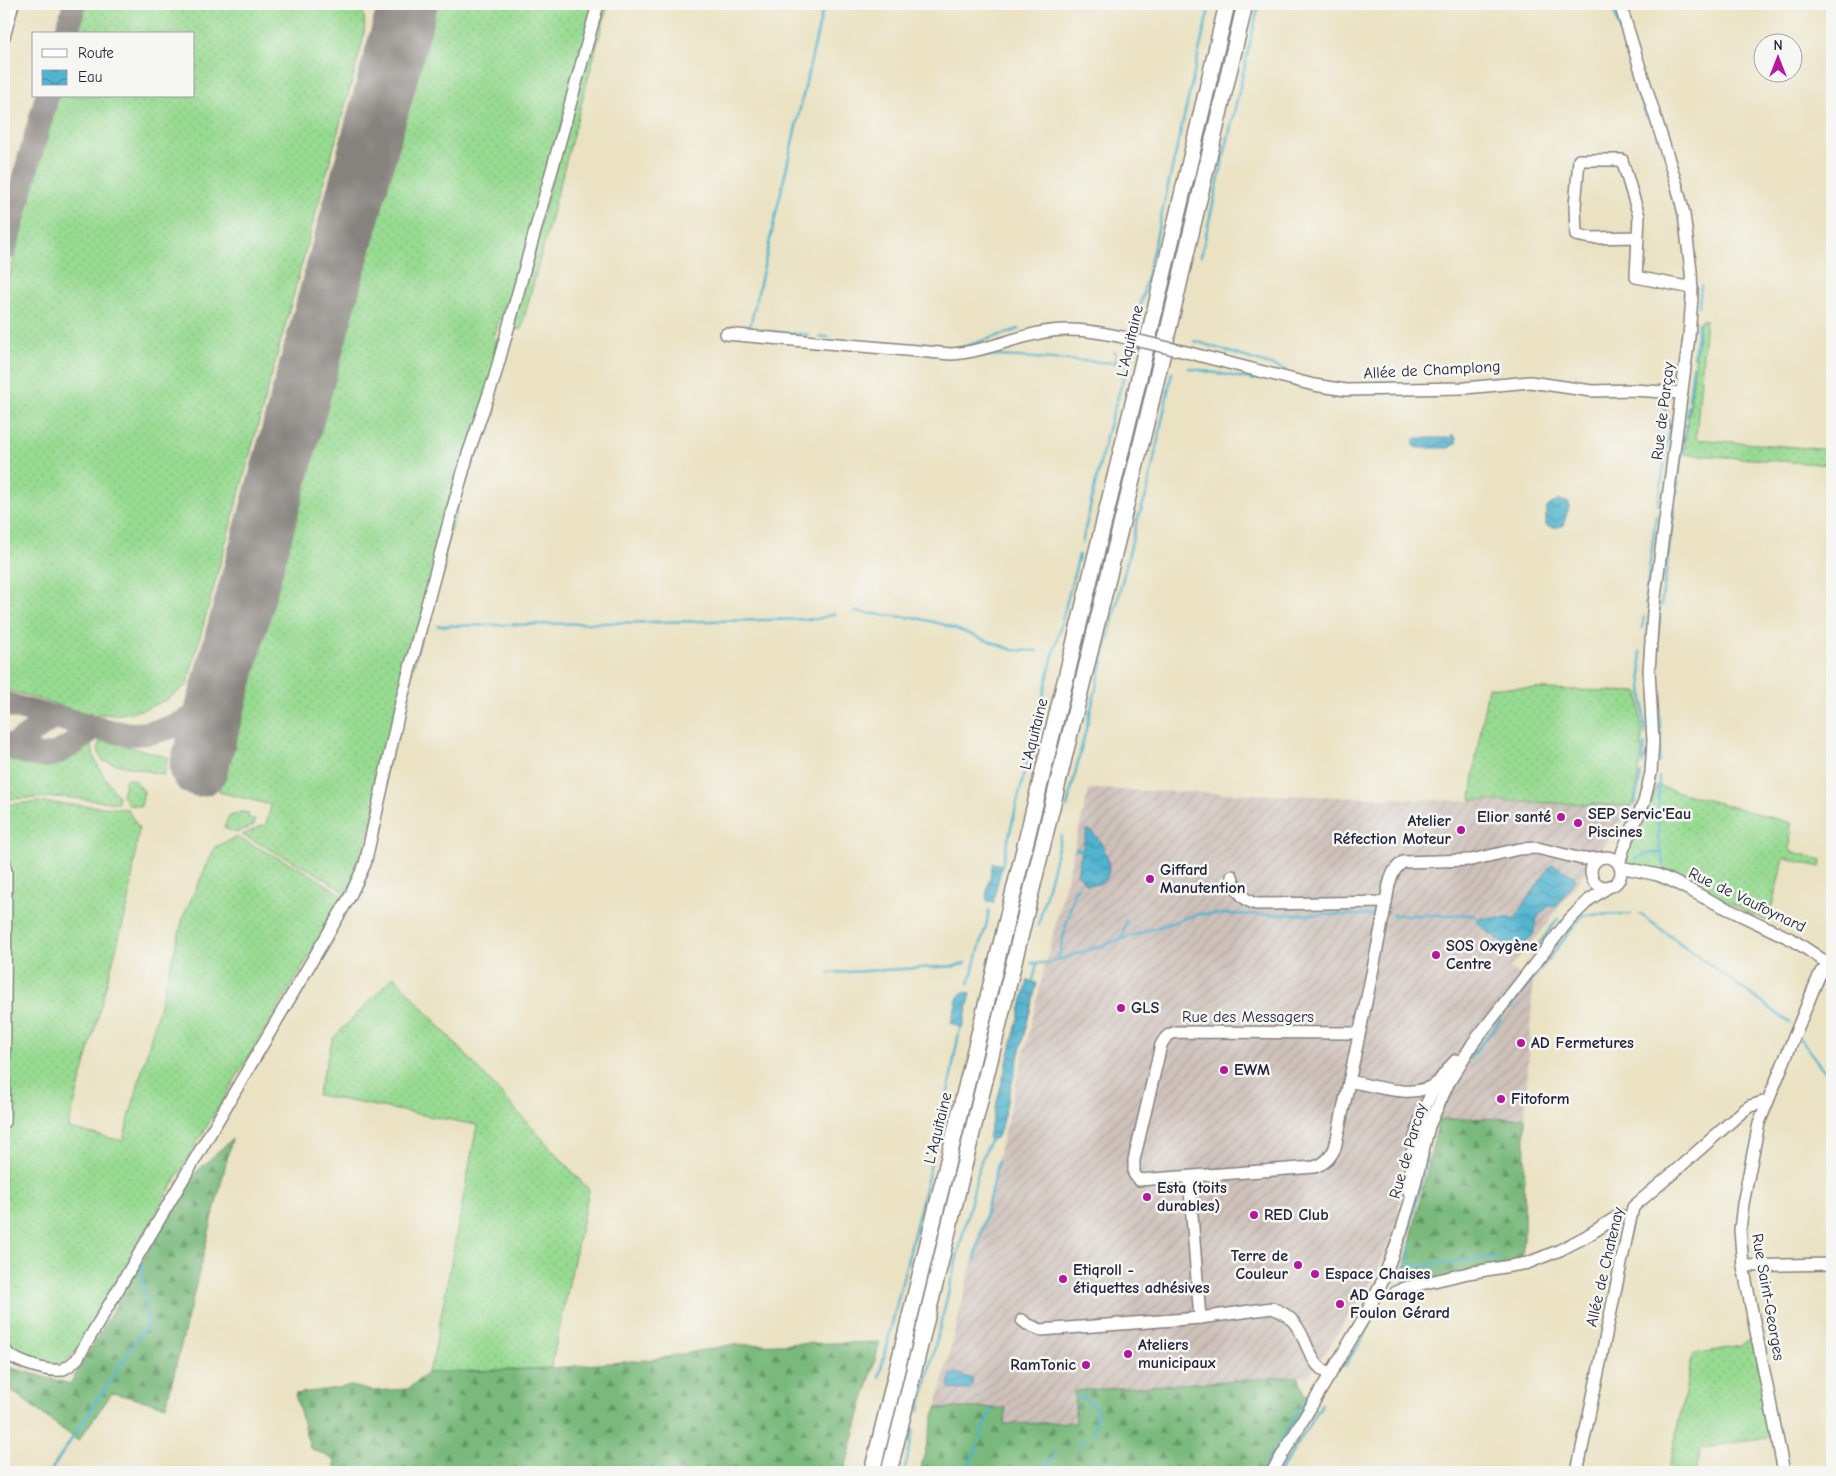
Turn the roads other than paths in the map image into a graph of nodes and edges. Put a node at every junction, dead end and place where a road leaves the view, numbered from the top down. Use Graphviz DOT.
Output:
graph roads {
  1 [pos="13,4"];
  2 [pos="598,4"];
  3 [pos="1227,4"];
  4 [pos="1245,4"];
  5 [pos="1620,4"];
  6 [pos="4,38"];
  7 [pos="1637,237"];
  8 [pos="1692,288"];
  9 [pos="726,334"];
  10 [pos="1682,393"];
  11 [pos="1633,827"];
  12 [pos="1560,853"];
  13 [pos="1601,858"];
  14 [pos="4,860"];
  15 [pos="1620,866"];
  16 [pos="1591,874"];
  17 [pos="1232,876"];
  18 [pos="1672,881"];
  19 [pos="1614,884"];
  20 [pos="1386,902"];
  21 [pos="1569,920"];
  22 [pos="1831,963"];
  23 [pos="1359,1033"];
  24 [pos="1473,1043"];
  25 [pos="1349,1081"];
  26 [pos="1438,1082"];
  27 [pos="1419,1090"];
  28 [pos="1404,1092"];
  29 [pos="1430,1101"];
  30 [pos="1767,1101"];
  31 [pos="4,1122"];
  32 [pos="1189,1176"];
  33 [pos="1407,1210"];
  34 [pos="1626,1211"];
  35 [pos="1832,1264"];
  36 [pos="1743,1266"];
  37 [pos="1396,1292"];
  38 [pos="1200,1318"];
  39 [pos="1022,1320"];
  40 [pos="4,1348"];
  41 [pos="1330,1375"];
  42 [pos="872,1472"];
  43 [pos="889,1472"];
  44 [pos="1272,1472"];
  45 [pos="1577,1472"];
  46 [pos="1784,1472"];
  1 -- 6 [label="street"];
  2 -- 40 [label="street"];
  3 -- 42 [label="highway, L'Aquitaine"];
  4 -- 43 [label="highway"];
  5 -- 8 [label="street, Rue de Parçay"];
  7 -- 7 [label="street"];
  7 -- 8 [label="street"];
  8 -- 10 [label="street, Rue de Parçay"];
  9 -- 10 [label="street, Allée de Champlong, bridge"];
  10 -- 11 [label="street, Rue de Parçay"];
  11 -- 13 [label="street, Rue de Parçay"];
  11 -- 15 [label="street, Rue de Parçay"];
  12 -- 13 [label="street"];
  12 -- 16 [label="street"];
  12 -- 20 [label="street"];
  13 -- 15 [label="street"];
  13 -- 16 [label="street"];
  14 -- 31 [label="street"];
  15 -- 18 [label="street, Rue de Vaufoynard"];
  15 -- 19 [label="street"];
  16 -- 19 [label="street"];
  16 -- 21 [label="street, Rue de Parcay"];
  17 -- 20 [label="street"];
  18 -- 19 [label="street, Rue de Vaufoynard"];
  18 -- 22 [label="street, Rue de Vaufoynard"];
  19 -- 21 [label="street, Rue de Parcay"];
  20 -- 23 [label="street"];
  21 -- 24 [label="street, Rue de Parcay"];
  22 -- 30 [label="street, Rue Saint-Georges"];
  23 -- 25 [label="street"];
  23 -- 32 [label="street, Rue des Messagers"];
  24 -- 26 [label="street, Rue de Parcay"];
  24 -- 29 [label="street, Rue de Parcay"];
  25 -- 28 [label="street"];
  25 -- 32 [label="street"];
  26 -- 27 [label="street"];
  26 -- 29 [label="street, Rue de Parcay"];
  27 -- 28 [label="street"];
  27 -- 29 [label="street"];
  28 -- 29 [label="street"];
  29 -- 33 [label="street, Rue de Parcay"];
  29 -- 33 [label="street, Rue de Parcay"];
  30 -- 34 [label="street, Allée de Chatenay"];
  30 -- 36 [label="street, Rue Saint-Georges"];
  32 -- 38 [label="street"];
  33 -- 41 [label="street"];
  34 -- 37 [label="street"];
  34 -- 45 [label="street, Allée de Chatenay"];
  35 -- 36 [label="street"];
  36 -- 46 [label="street, Rue Saint-Georges"];
  38 -- 39 [label="street"];
  38 -- 41 [label="street"];
  41 -- 44 [label="street"];
}
